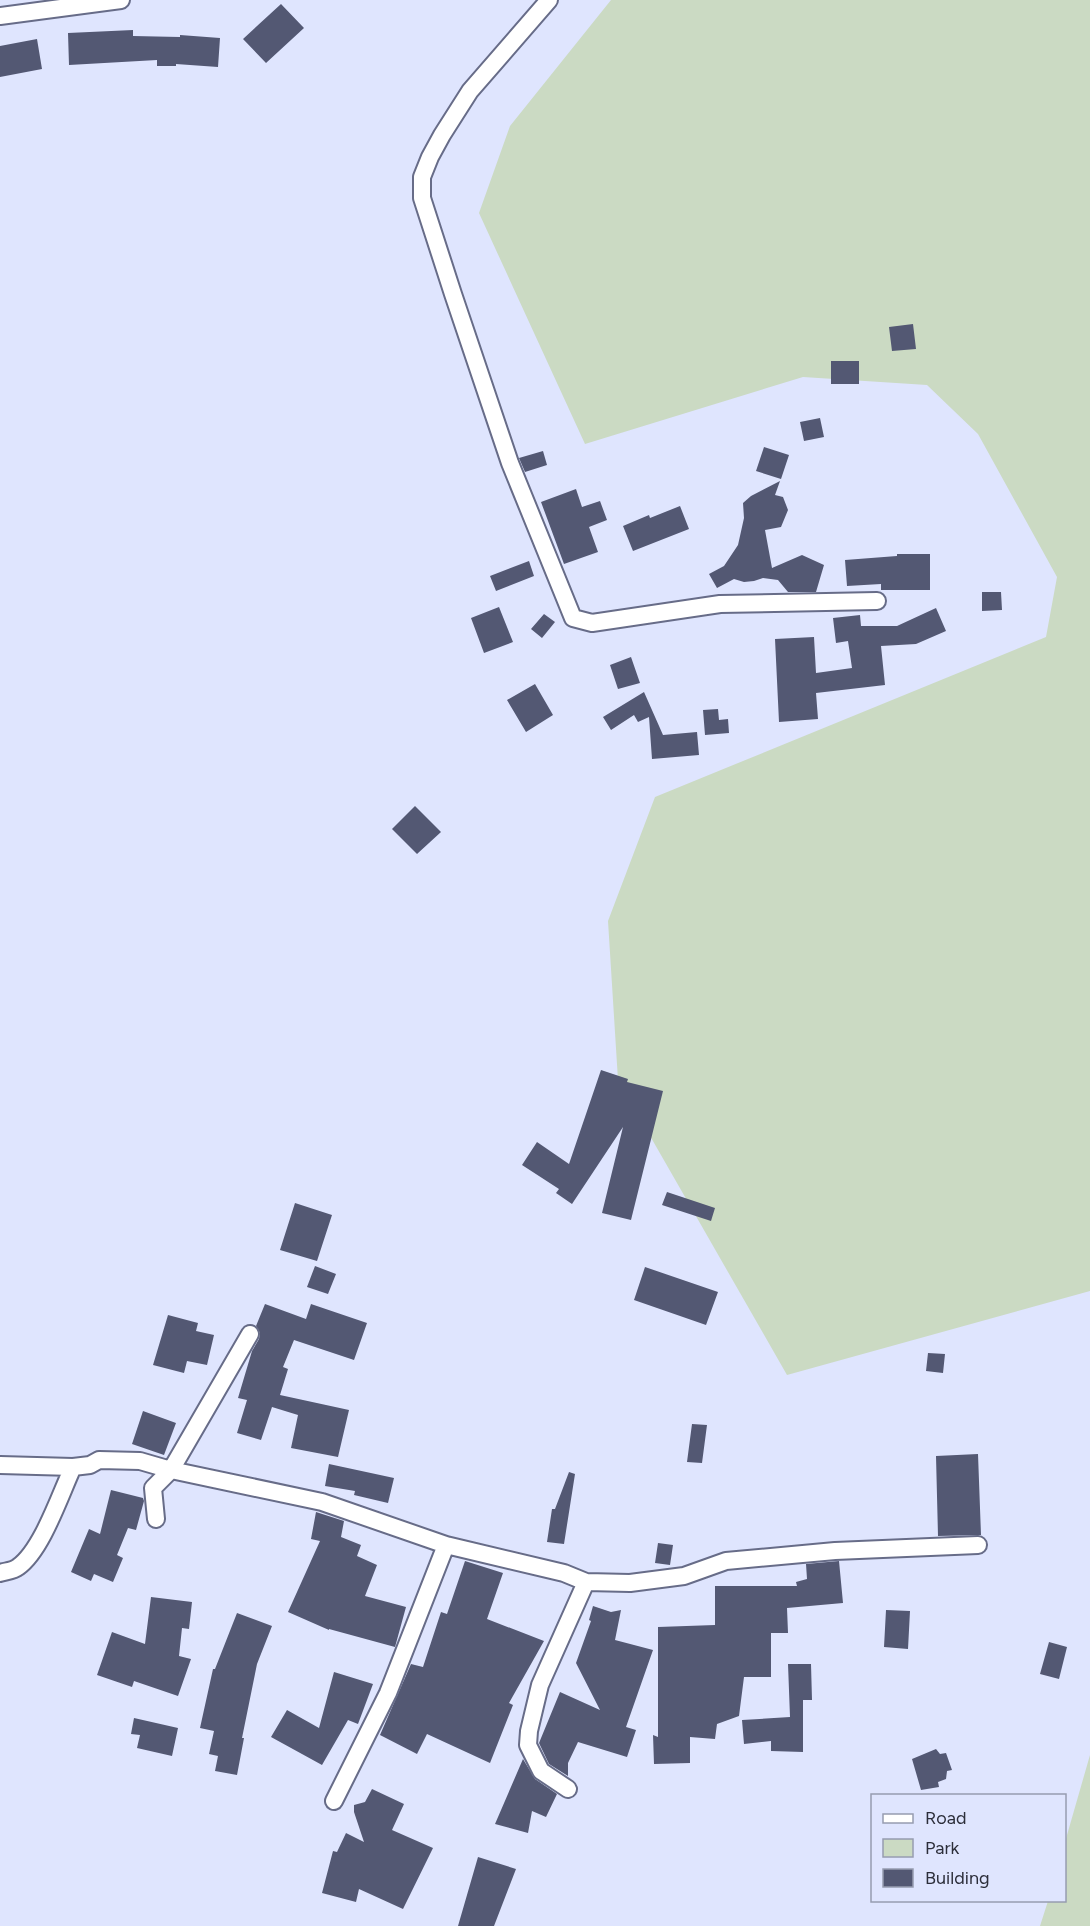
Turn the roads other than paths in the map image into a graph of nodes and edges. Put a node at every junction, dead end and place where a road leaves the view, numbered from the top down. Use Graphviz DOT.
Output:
graph roads {
  1 [pos="121,0"];
  2 [pos="549,0"];
  3 [pos="0,16"];
  4 [pos="877,601"];
  5 [pos="250,1334"];
  6 [pos="0,1466"];
  7 [pos="73,1467"];
  8 [pos="171,1470"];
  9 [pos="156,1519"];
  10 [pos="446,1545"];
  11 [pos="978,1545"];
  12 [pos="0,1573"];
  13 [pos="586,1582"];
  14 [pos="568,1789"];
  15 [pos="334,1801"];
  1 -- 3 [label="street"];
  2 -- 4 [label="street"];
  5 -- 8 [label="street"];
  6 -- 7 [label="street"];
  7 -- 8 [label="street"];
  7 -- 12 [label="street"];
  8 -- 9 [label="street"];
  8 -- 10 [label="street"];
  10 -- 13 [label="street"];
  10 -- 15 [label="street"];
  11 -- 13 [label="street"];
  13 -- 14 [label="street"];
}
